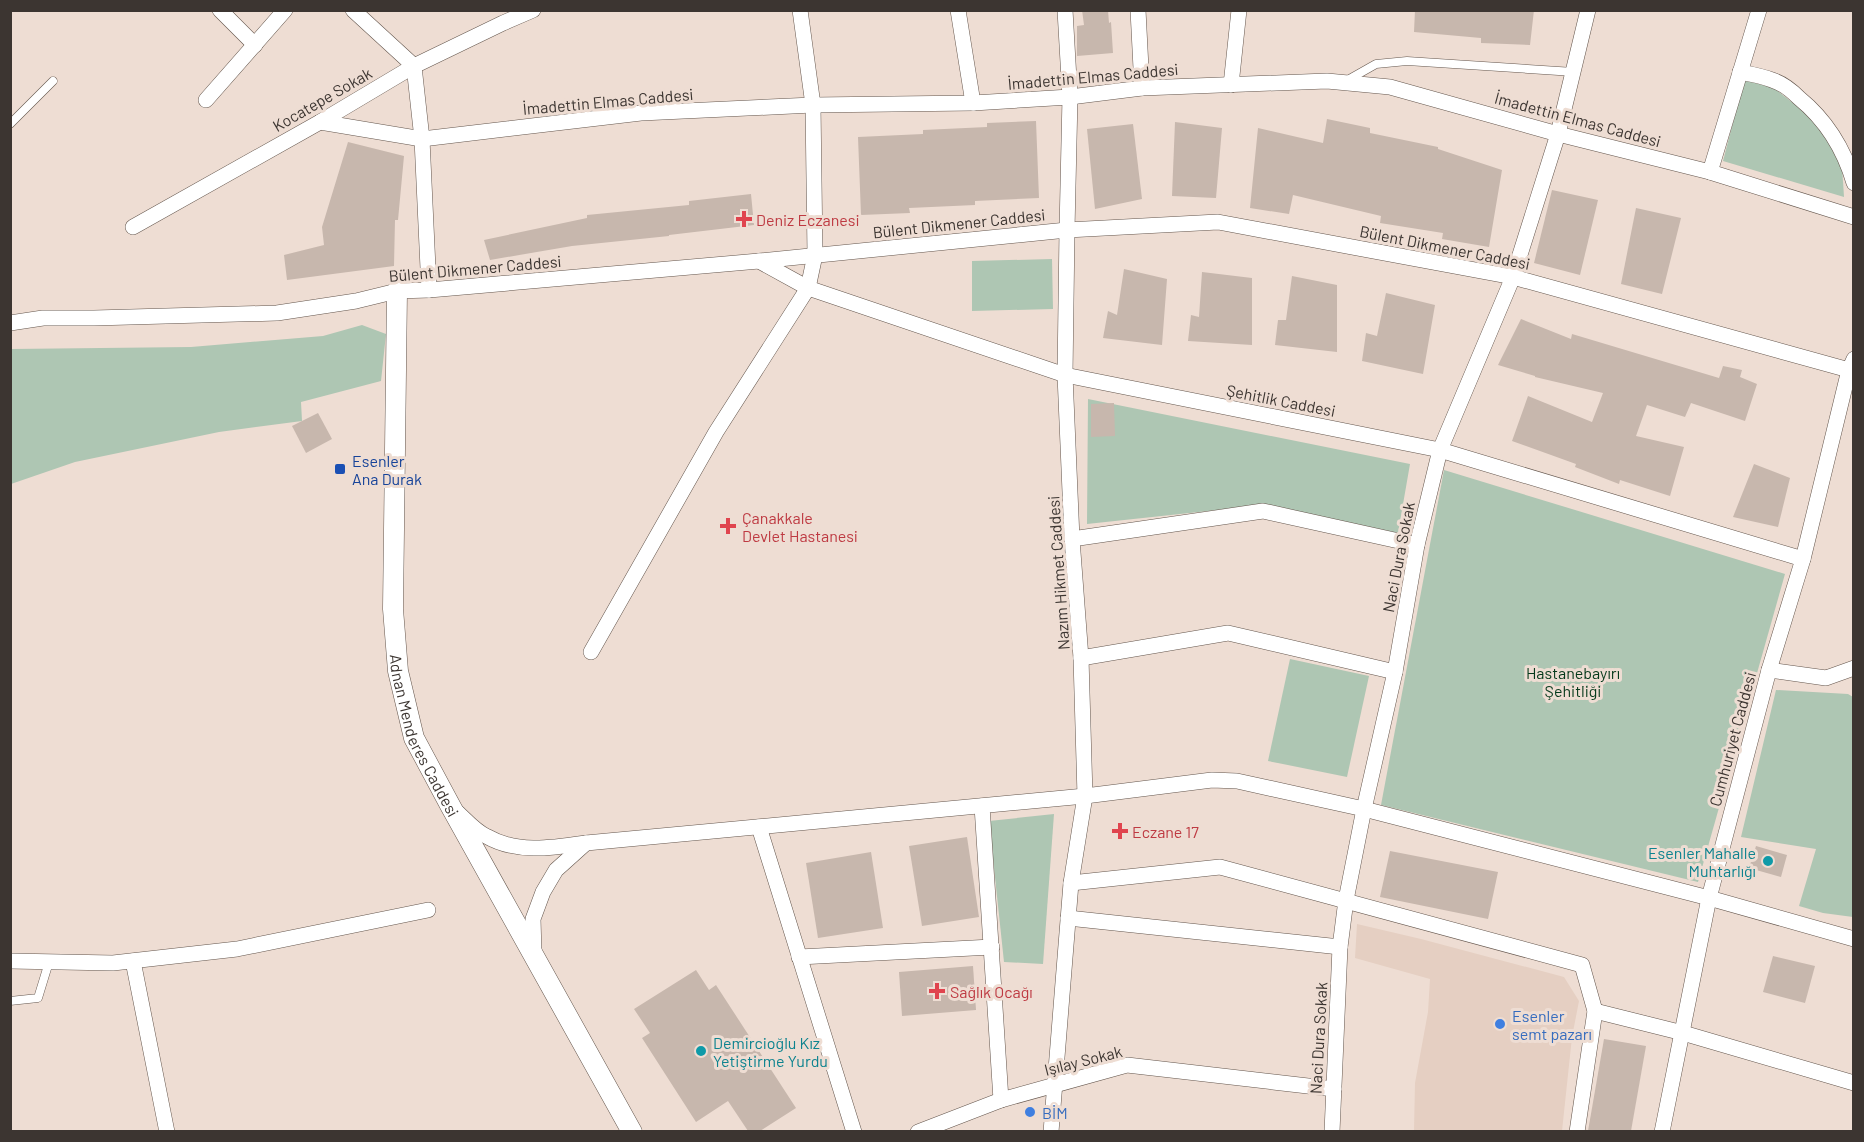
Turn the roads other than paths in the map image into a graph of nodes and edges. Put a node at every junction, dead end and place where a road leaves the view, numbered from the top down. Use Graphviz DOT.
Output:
graph roads {
  1 [pos="220,10"];
  2 [pos="285,10"];
  3 [pos="353,10"];
  4 [pos="533,10"];
  5 [pos="800,10"];
  6 [pos="958,10"];
  7 [pos="1065,10"];
  8 [pos="1138,10"];
  9 [pos="1239,10"];
  10 [pos="1588,10"];
  11 [pos="1759,10"];
  12 [pos="501,17"];
  13 [pos="255,45"];
  14 [pos="414,66"];
  15 [pos="1574,72"];
  16 [pos="1740,72"];
  17 [pos="53,81"];
  18 [pos="1343,83"];
  19 [pos="1231,85"];
  20 [pos="1142,88"];
  21 [pos="1070,97"];
  22 [pos="206,100"];
  23 [pos="973,103"];
  24 [pos="813,105"];
  25 [pos="320,122"];
  26 [pos="10,124"];
  27 [pos="1558,134"];
  28 [pos="422,139"];
  29 [pos="1710,172"];
  30 [pos="1854,183"];
  31 [pos="1854,217"];
  32 [pos="133,227"];
  33 [pos="1067,230"];
  34 [pos="815,255"];
  35 [pos="759,261"];
  36 [pos="1513,278"];
  37 [pos="808,288"];
  38 [pos="429,290"];
  39 [pos="397,291"];
  40 [pos="14,319"];
  41 [pos="1851,364"];
  42 [pos="1065,375"];
  43 [pos="1440,450"];
  44 [pos="1072,539"];
  45 [pos="1417,545"];
  46 [pos="1803,559"];
  47 [pos="591,652"];
  48 [pos="1081,658"];
  49 [pos="1854,668"];
  50 [pos="1769,670"];
  51 [pos="1395,672"];
  52 [pos="1085,796"];
  53 [pos="982,806"];
  54 [pos="451,807"];
  55 [pos="1364,809"];
  56 [pos="759,827"];
  57 [pos="585,843"];
  58 [pos="1071,883"];
  59 [pos="1708,898"];
  60 [pos="1346,900"];
  61 [pos="428,910"];
  62 [pos="1068,918"];
  63 [pos="1854,939"];
  64 [pos="992,947"];
  65 [pos="1340,947"];
  66 [pos="534,956"];
  67 [pos="799,957"];
  68 [pos="10,961"];
  69 [pos="133,961"];
  70 [pos="49,962"];
  71 [pos="10,1000"];
  72 [pos="1595,1011"];
  73 [pos="1683,1033"];
  74 [pos="1854,1083"];
  75 [pos="1053,1085"];
  76 [pos="1334,1089"];
  77 [pos="1001,1100"];
  78 [pos="1662,1130"];
  79 [pos="167,1131"];
  80 [pos="632,1131"];
  81 [pos="854,1131"];
  82 [pos="918,1131"];
  83 [pos="1051,1131"];
  84 [pos="1332,1131"];
  85 [pos="1577,1131"];
  86 [pos="1678,1131"];
  1 -- 13 [label="street"];
  2 -- 13 [label="street"];
  3 -- 14 [label="street"];
  4 -- 12 [label="street, Kocatepe Sokak"];
  5 -- 24 [label="street"];
  6 -- 23 [label="street"];
  7 -- 21 [label="street, Nazım Hikmet Caddesi"];
  8 -- 20 [label="street"];
  9 -- 19 [label="street"];
  10 -- 15 [label="street, Naci Dura Sokak"];
  11 -- 16 [label="street"];
  12 -- 14 [label="street, Kocatepe Sokak"];
  13 -- 22 [label="street"];
  14 -- 25 [label="street, Kocatepe Sokak"];
  14 -- 28 [label="street"];
  15 -- 18 [label="lane"];
  15 -- 27 [label="street, Naci Dura Sokak"];
  16 -- 29 [label="street"];
  16 -- 30 [label="street"];
  17 -- 26 [label="lane"];
  18 -- 19 [label="street, İmadettin Elmas Caddesi"];
  18 -- 27 [label="street, İmadettin Elmas Caddesi"];
  19 -- 20 [label="street, İmadettin Elmas Caddesi"];
  20 -- 21 [label="street, İmadettin Elmas Caddesi"];
  21 -- 23 [label="street, İmadettin Elmas Caddesi"];
  21 -- 33 [label="street, Nazım Hikmet Caddesi"];
  23 -- 24 [label="street, İmadettin Elmas Caddesi"];
  24 -- 28 [label="street, İmadettin Elmas Caddesi"];
  24 -- 34 [label="street"];
  25 -- 28 [label="street, İmadettin Elmas Caddesi"];
  25 -- 32 [label="street, Kocatepe Sokak"];
  27 -- 29 [label="street, İmadettin Elmas Caddesi"];
  27 -- 36 [label="street, Naci Dura Sokak"];
  28 -- 38 [label="street"];
  29 -- 31 [label="street, İmadettin Elmas Caddesi"];
  33 -- 34 [label="street, Bülent Dikmener Caddesi"];
  33 -- 36 [label="street, Bülent Dikmener Caddesi"];
  33 -- 42 [label="street, Nazım Hikmet Caddesi"];
  34 -- 35 [label="street, Bülent Dikmener Caddesi"];
  34 -- 37 [label="street"];
  35 -- 37 [label="street, Şehitlik Caddesi"];
  35 -- 38 [label="street, Bülent Dikmener Caddesi"];
  36 -- 41 [label="street, Bülent Dikmener Caddesi"];
  36 -- 43 [label="street, Naci Dura Sokak"];
  37 -- 42 [label="street, Şehitlik Caddesi"];
  37 -- 47 [label="street"];
  38 -- 39 [label="street, Bülent Dikmener Caddesi"];
  39 -- 40 [label="street, Bülent Dikmener Caddesi"];
  39 -- 54 [label="street, Adnan Menderes Caddesi"];
  41 -- 46 [label="street, Cumhuriyet Caddesi"];
  42 -- 43 [label="street, Şehitlik Caddesi"];
  42 -- 44 [label="street, Nazım Hikmet Caddesi"];
  43 -- 45 [label="street, Naci Dura Sokak"];
  43 -- 46 [label="street, Şehitlik Caddesi"];
  44 -- 45 [label="street"];
  44 -- 48 [label="street, Nazım Hikmet Caddesi"];
  45 -- 51 [label="street, Naci Dura Sokak"];
  46 -- 50 [label="street, Cumhuriyet Caddesi"];
  48 -- 51 [label="street"];
  48 -- 52 [label="street, Nazım Hikmet Caddesi"];
  49 -- 50 [label="street"];
  50 -- 59 [label="street, Cumhuriyet Caddesi"];
  51 -- 55 [label="street, Naci Dura Sokak"];
  52 -- 53 [label="street"];
  52 -- 55 [label="street"];
  52 -- 58 [label="street, Nazım Hikmet Caddesi"];
  53 -- 56 [label="street"];
  53 -- 64 [label="street"];
  54 -- 57 [label="street"];
  54 -- 66 [label="street, Adnan Menderes Caddesi"];
  55 -- 59 [label="street"];
  55 -- 60 [label="street, Naci Dura Sokak"];
  56 -- 57 [label="street"];
  56 -- 67 [label="street"];
  57 -- 66 [label="street"];
  58 -- 60 [label="street"];
  58 -- 62 [label="street, Nazım Hikmet Caddesi"];
  59 -- 63 [label="street"];
  59 -- 73 [label="street, Cumhuriyet Caddesi"];
  60 -- 65 [label="street, Naci Dura Sokak"];
  60 -- 72 [label="street"];
  61 -- 69 [label="street"];
  62 -- 65 [label="street"];
  62 -- 75 [label="street, Nazım Hikmet Caddesi"];
  64 -- 67 [label="street"];
  64 -- 77 [label="street"];
  65 -- 76 [label="street, Naci Dura Sokak"];
  66 -- 80 [label="street, Adnan Menderes Caddesi"];
  67 -- 81 [label="street"];
  68 -- 70 [label="street"];
  69 -- 70 [label="street"];
  69 -- 79 [label="street"];
  70 -- 71 [label="lane"];
  72 -- 73 [label="street"];
  72 -- 85 [label="street"];
  73 -- 74 [label="street"];
  73 -- 78 [label="street, Cumhuriyet Caddesi"];
  75 -- 76 [label="street, Işılay Sokak"];
  75 -- 77 [label="street, Işılay Sokak"];
  75 -- 83 [label="street, Nazım Hikmet Caddesi"];
  76 -- 84 [label="street, Naci Dura Sokak"];
  77 -- 82 [label="street, Işılay Sokak"];
  78 -- 86 [label="street"];
}
